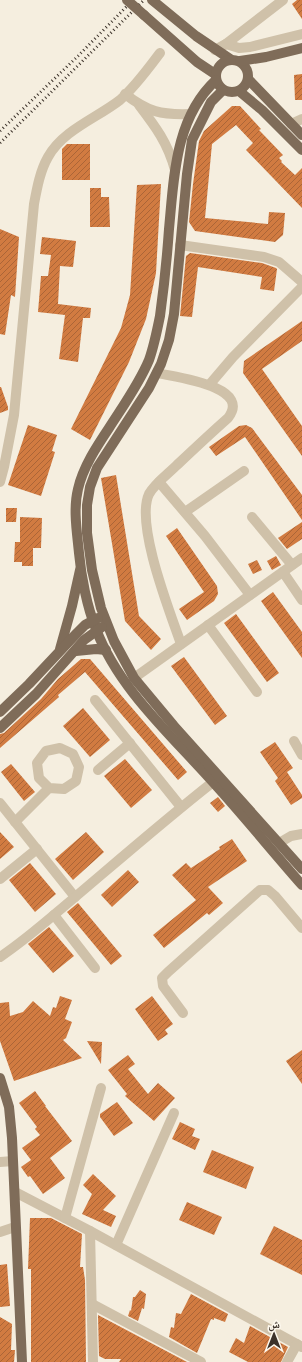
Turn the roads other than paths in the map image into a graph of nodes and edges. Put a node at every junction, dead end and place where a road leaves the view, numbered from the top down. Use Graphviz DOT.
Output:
graph roads {
  1 [pos="128,0"];
  2 [pos="283,0"];
  3 [pos="154,2"];
  4 [pos="302,34"];
  5 [pos="226,44"];
  6 [pos="302,48"];
  7 [pos="215,50"];
  8 [pos="160,53"];
  9 [pos="266,57"];
  10 [pos="235,60"];
  11 [pos="248,76"];
  12 [pos="215,77"];
  13 [pos="224,90"];
  14 [pos="239,91"];
  15 [pos="125,94"];
  16 [pos="139,105"];
  17 [pos="190,114"];
  18 [pos="302,119"];
  19 [pos="291,124"];
  20 [pos="302,135"];
  21 [pos="302,150"];
  22 [pos="175,170"];
  23 [pos="180,245"];
  24 [pos="302,282"];
  25 [pos="302,287"];
  26 [pos="157,373"];
  27 [pos="210,384"];
  28 [pos="244,471"];
  29 [pos="0,482"];
  30 [pos="159,482"];
  31 [pos="185,512"];
  32 [pos="252,517"];
  33 [pos="302,558"];
  34 [pos="292,565"];
  35 [pos="80,566"];
  36 [pos="282,572"];
  37 [pos="250,595"];
  38 [pos="302,600"];
  39 [pos="105,619"];
  40 [pos="95,625"];
  41 [pos="208,625"];
  42 [pos="181,644"];
  43 [pos="106,650"];
  44 [pos="76,651"];
  45 [pos="59,652"];
  46 [pos="134,678"];
  47 [pos="257,692"];
  48 [pos="95,700"];
  49 [pos="0,712"];
  50 [pos="0,728"];
  51 [pos="294,741"];
  52 [pos="130,743"];
  53 [pos="302,755"];
  54 [pos="98,770"];
  55 [pos="213,782"];
  56 [pos="49,788"];
  57 [pos="0,803"];
  58 [pos="181,807"];
  59 [pos="15,822"];
  60 [pos="302,834"];
  61 [pos="279,843"];
  62 [pos="37,850"];
  63 [pos="302,869"];
  64 [pos="0,879"];
  65 [pos="302,886"];
  66 [pos="75,897"];
  67 [pos="54,915"];
  68 [pos="302,928"];
  69 [pos="0,956"];
  70 [pos="95,968"];
  71 [pos="183,1013"];
  72 [pos="0,1078"];
  73 [pos="101,1088"];
  74 [pos="174,1113"];
  75 [pos="13,1161"];
  76 [pos="0,1162"];
  77 [pos="14,1192"];
  78 [pos="65,1218"];
  79 [pos="15,1226"];
  80 [pos="90,1231"];
  81 [pos="0,1232"];
  82 [pos="116,1245"];
  83 [pos="92,1304"];
  84 [pos="299,1345"];
  85 [pos="94,1361"];
  86 [pos="22,1362"];
  87 [pos="201,1362"];
  88 [pos="287,1362"];
  1 -- 12 [label="main road, bridge"];
  2 -- 5 [label="street"];
  3 -- 7 [label="main road"];
  4 -- 5 [label="street"];
  5 -- 7 [label="street"];
  6 -- 9 [label="main road"];
  7 -- 10 [label="main road"];
  8 -- 15 [label="street"];
  9 -- 10 [label="main road"];
  9 -- 11 [label="main road"];
  10 -- 11 [label="main road"];
  10 -- 12 [label="main road"];
  11 -- 14 [label="main road"];
  11 -- 19 [label="main road"];
  12 -- 13 [label="main road"];
  12 -- 17 [label="main road"];
  13 -- 14 [label="main road"];
  13 -- 23 [label="main road"];
  14 -- 21 [label="main road"];
  15 -- 16 [label="street"];
  15 -- 29 [label="street"];
  16 -- 17 [label="street"];
  16 -- 22 [label="street"];
  17 -- 22 [label="main road"];
  18 -- 19 [label="street"];
  19 -- 20 [label="main road"];
  22 -- 35 [label="main road"];
  23 -- 24 [label="street"];
  23 -- 26 [label="main road"];
  25 -- 27 [label="street"];
  26 -- 27 [label="street"];
  26 -- 39 [label="main road"];
  27 -- 30 [label="street"];
  28 -- 31 [label="street"];
  30 -- 31 [label="street"];
  30 -- 42 [label="street"];
  31 -- 37 [label="street"];
  32 -- 34 [label="street"];
  33 -- 34 [label="street"];
  34 -- 36 [label="street"];
  35 -- 40 [label="main road"];
  35 -- 45 [label="main road"];
  36 -- 37 [label="street"];
  36 -- 38 [label="street"];
  37 -- 41 [label="street"];
  39 -- 40 [label="main road"];
  39 -- 46 [label="main road"];
  40 -- 43 [label="main road"];
  40 -- 44 [label="main road"];
  40 -- 45 [label="main road"];
  41 -- 42 [label="street"];
  41 -- 47 [label="street"];
  42 -- 46 [label="street"];
  43 -- 44 [label="main road"];
  43 -- 55 [label="main road"];
  44 -- 50 [label="main road"];
  45 -- 49 [label="main road"];
  46 -- 61 [label="main road"];
  48 -- 52 [label="street"];
  51 -- 53 [label="street"];
  52 -- 54 [label="street"];
  52 -- 58 [label="street"];
  55 -- 58 [label="street"];
  55 -- 65 [label="main road"];
  56 -- 56 [label="street"];
  56 -- 59 [label="street"];
  57 -- 59 [label="street"];
  58 -- 66 [label="street"];
  59 -- 62 [label="street"];
  60 -- 61 [label="street"];
  61 -- 63 [label="main road"];
  62 -- 64 [label="street"];
  62 -- 66 [label="street"];
  66 -- 67 [label="street"];
  67 -- 69 [label="street"];
  67 -- 70 [label="street"];
  68 -- 71 [label="street"];
  72 -- 75 [label="main road"];
  73 -- 78 [label="street"];
  74 -- 82 [label="street"];
  75 -- 76 [label="street"];
  75 -- 77 [label="main road"];
  77 -- 78 [label="street"];
  77 -- 79 [label="main road"];
  78 -- 80 [label="street"];
  79 -- 81 [label="street"];
  79 -- 86 [label="main road"];
  80 -- 82 [label="street"];
  80 -- 83 [label="street"];
  82 -- 84 [label="street"];
  83 -- 85 [label="street"];
  83 -- 87 [label="street"];
  84 -- 88 [label="street"];
}
